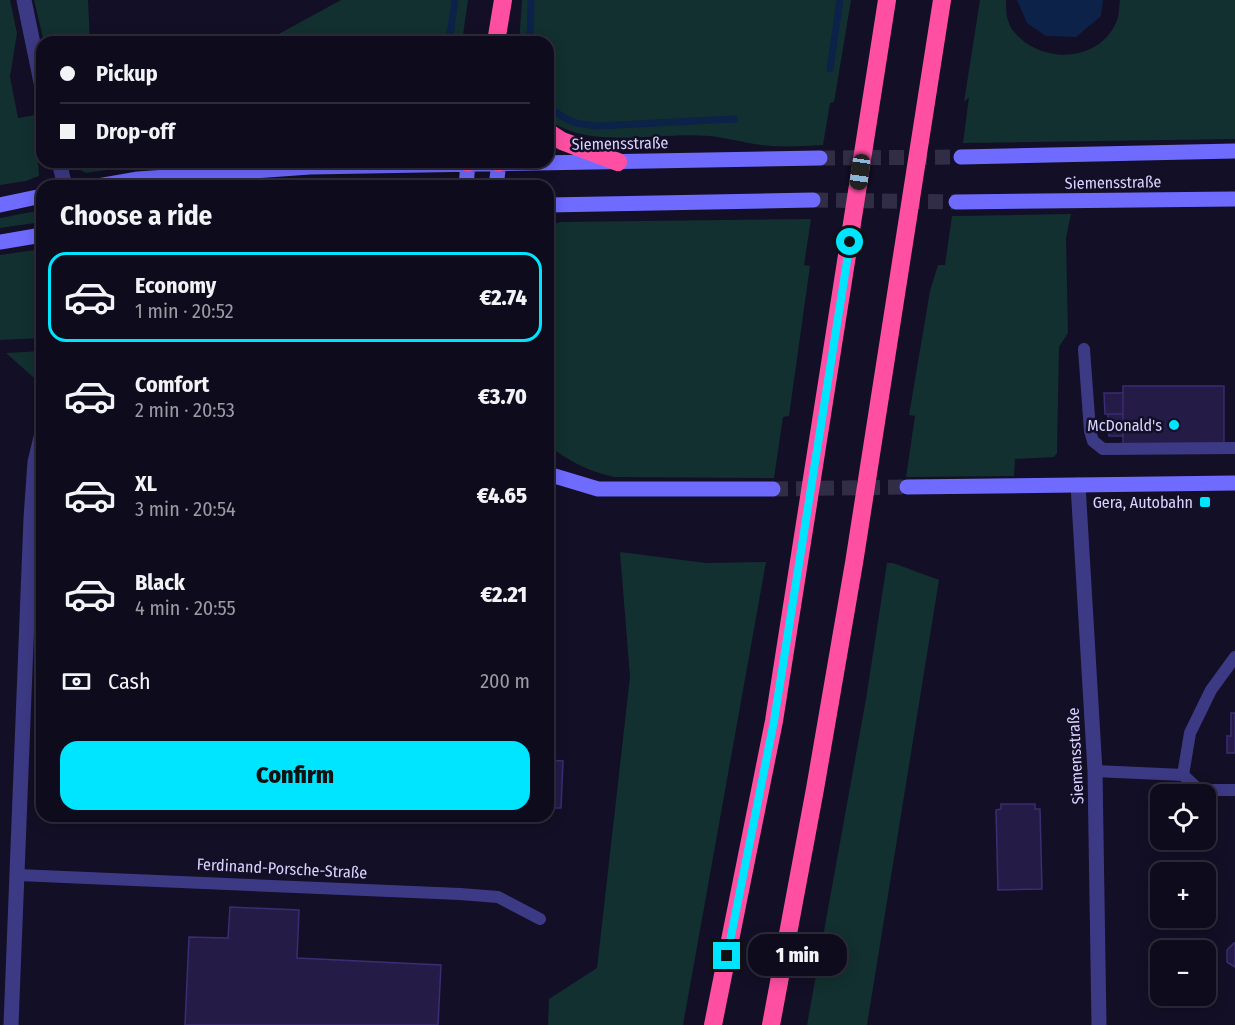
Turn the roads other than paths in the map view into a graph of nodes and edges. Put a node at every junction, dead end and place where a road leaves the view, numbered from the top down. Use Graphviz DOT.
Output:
graph roads {
  1 [pos="24,0"];
  2 [pos="503,0"];
  3 [pos="887,0"];
  4 [pos="942,0"];
  5 [pos="500,23"];
  6 [pos="497,36"];
  7 [pos="501,36"];
  8 [pos="36,58"];
  9 [pos="554,136"];
  10 [pos="1235,151"];
  11 [pos="961,157"];
  12 [pos="820,158"];
  13 [pos="554,162"];
  14 [pos="618,162"];
  15 [pos="292,168"];
  16 [pos="132,180"];
  17 [pos="36,197"];
  18 [pos="1235,199"];
  19 [pos="813,200"];
  20 [pos="956,202"];
  21 [pos="0,205"];
  22 [pos="554,205"];
  23 [pos="36,236"];
  24 [pos="0,242"];
  25 [pos="1084,349"];
  26 [pos="1235,448"];
  27 [pos="554,477"];
  28 [pos="1235,483"];
  29 [pos="1078,485"];
  30 [pos="907,487"];
  31 [pos="773,489"];
  32 [pos="36,521"];
  33 [pos="1235,657"];
  34 [pos="1095,771"];
  35 [pos="1183,775"];
  36 [pos="1235,790"];
  37 [pos="18,875"];
  38 [pos="540,919"];
  39 [pos="11,1025"];
  40 [pos="713,1025"];
  41 [pos="771,1025"];
  42 [pos="1099,1025"];
  1 -- 8 [label="street"];
  2 -- 5 [label="highway"];
  3 -- 40 [label="highway"];
  4 -- 41 [label="highway"];
  5 -- 6 [label="highway"];
  5 -- 7 [label="highway"];
  9 -- 14 [label="highway"];
  10 -- 11 [label="main road, Siemensstraße"];
  12 -- 14 [label="main road, Siemensstraße"];
  13 -- 14 [label="main road, Siemensstraße"];
  15 -- 16 [label="main road, Siemensstraße"];
  17 -- 21 [label="main road"];
  18 -- 20 [label="main road, Siemensstraße"];
  19 -- 22 [label="main road"];
  23 -- 24 [label="main road"];
  25 -- 26 [label="lane"];
  27 -- 31 [label="main road"];
  28 -- 29 [label="main road"];
  29 -- 30 [label="main road"];
  29 -- 34 [label="street, Siemensstraße"];
  32 -- 37 [label="street"];
  33 -- 35 [label="lane"];
  34 -- 35 [label="lane"];
  34 -- 42 [label="street, Siemensstraße"];
  35 -- 36 [label="lane"];
  37 -- 38 [label="lane, Ferdinand-Porsche-Straße"];
  37 -- 39 [label="street"];
}
